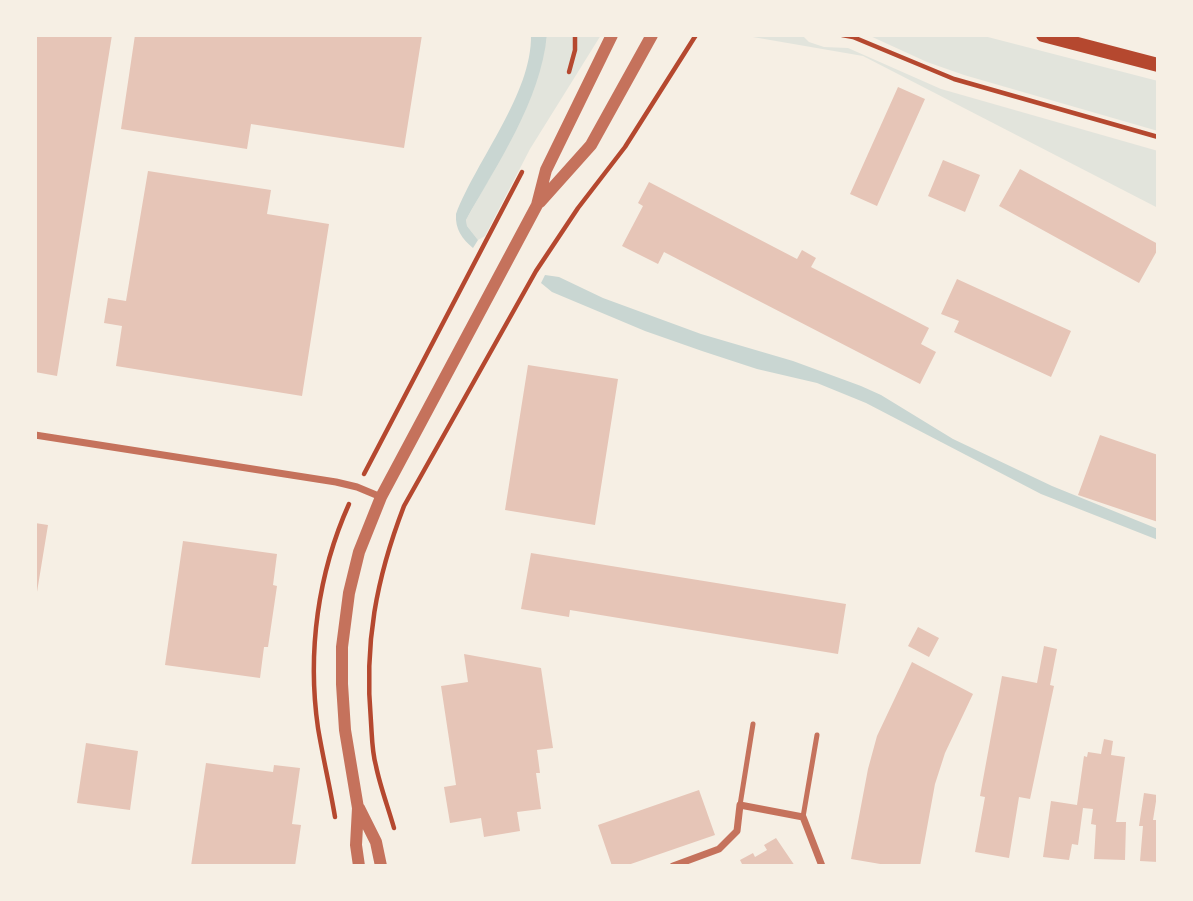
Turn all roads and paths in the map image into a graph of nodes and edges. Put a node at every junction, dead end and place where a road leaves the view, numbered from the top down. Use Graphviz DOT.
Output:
graph roads {
  1 [pos="612,35"];
  2 [pos="652,35"];
  3 [pos="685,35"];
  4 [pos="842,35"];
  5 [pos="1043,35"];
  6 [pos="694,37"];
  7 [pos="1158,65"];
  8 [pos="1158,137"];
  9 [pos="537,205"];
  10 [pos="35,435"];
  11 [pos="381,496"];
  12 [pos="753,724"];
  13 [pos="817,735"];
  14 [pos="740,805"];
  15 [pos="358,808"];
  16 [pos="803,817"];
  17 [pos="397,840"];
  18 [pos="359,866"];
  19 [pos="381,866"];
  20 [pos="673,866"];
  21 [pos="822,866"];
  1 -- 9 [label="street"];
  2 -- 9 [label="street"];
  3 -- 6 [label="path"];
  4 -- 8 [label="path"];
  5 -- 7 [label="main road"];
  6 -- 17 [label="path"];
  9 -- 11 [label="street"];
  10 -- 11 [label="street"];
  11 -- 15 [label="street"];
  12 -- 14 [label="lane"];
  13 -- 16 [label="lane"];
  14 -- 16 [label="street"];
  14 -- 20 [label="street"];
  15 -- 18 [label="street"];
  15 -- 19 [label="street"];
  16 -- 21 [label="street"];
}
